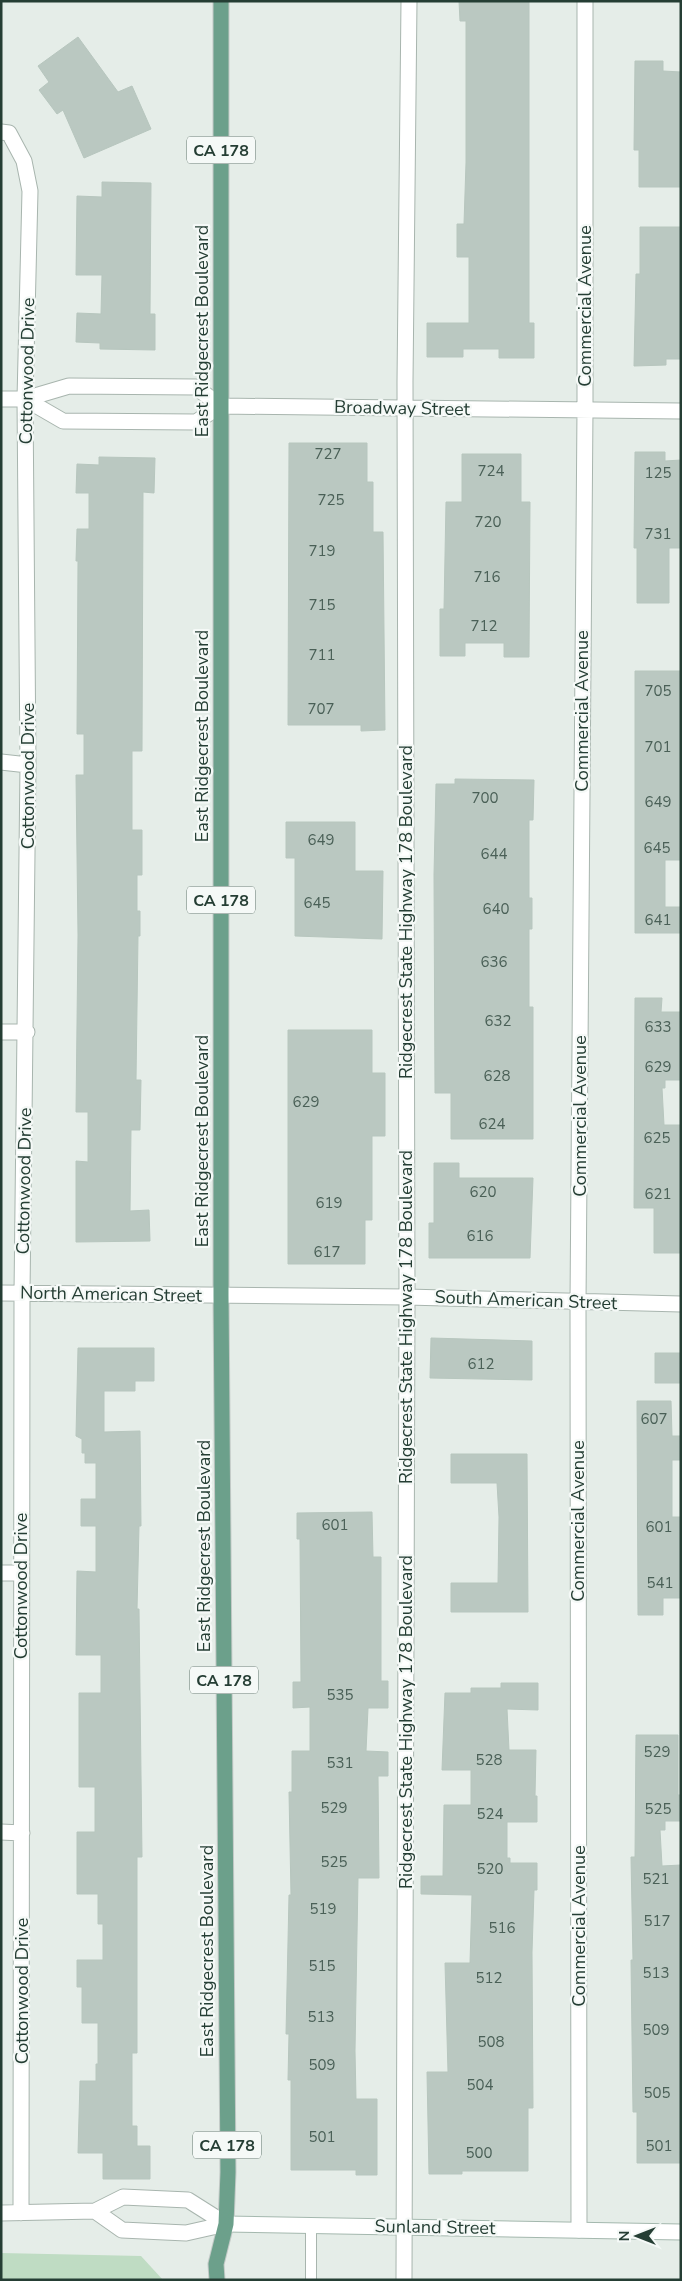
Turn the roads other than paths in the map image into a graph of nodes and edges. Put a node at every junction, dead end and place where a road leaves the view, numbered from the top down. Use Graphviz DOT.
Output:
graph roads {
  1 [pos="221,1"];
  2 [pos="408,1"];
  3 [pos="585,1"];
  4 [pos="1,132"];
  5 [pos="1,399"];
  6 [pos="26,399"];
  7 [pos="220,406"];
  8 [pos="405,408"];
  9 [pos="585,409"];
  10 [pos="681,411"];
  11 [pos="1,762"];
  12 [pos="28,765"];
  13 [pos="1,1032"];
  14 [pos="27,1032"];
  15 [pos="1,1293"];
  16 [pos="22,1294"];
  17 [pos="221,1296"];
  18 [pos="407,1297"];
  19 [pos="578,1303"];
  20 [pos="681,1304"];
  21 [pos="1,1572"];
  22 [pos="21,1573"];
  23 [pos="1,1832"];
  24 [pos="22,1833"];
  25 [pos="95,2211"];
  26 [pos="1,2213"];
  27 [pos="21,2214"];
  28 [pos="226,2224"];
  29 [pos="312,2225"];
  30 [pos="403,2226"];
  31 [pos="579,2230"];
  32 [pos="681,2232"];
  33 [pos="404,2278"];
  34 [pos="216,2280"];
  35 [pos="311,2280"];
  1 -- 7 [label="main road, East Ridgecrest Boulevard / CA 178"];
  2 -- 8 [label="street, Ridgecrest State Highway 178 Boulevard"];
  3 -- 9 [label="street, Commercial Avenue"];
  4 -- 6 [label="street, Cottonwood Drive"];
  5 -- 6 [label="street"];
  6 -- 7 [label="street"];
  6 -- 7 [label="street"];
  6 -- 12 [label="street, Cottonwood Drive"];
  7 -- 8 [label="street, Broadway Street"];
  7 -- 17 [label="main road, East Ridgecrest Boulevard / CA 178"];
  8 -- 9 [label="street, Broadway Street"];
  8 -- 18 [label="street, Ridgecrest State Highway 178 Boulevard"];
  9 -- 10 [label="street, Broadway Street"];
  9 -- 19 [label="street, Commercial Avenue"];
  11 -- 12 [label="street"];
  12 -- 14 [label="street, Cottonwood Drive"];
  13 -- 14 [label="street"];
  14 -- 16 [label="street, Cottonwood Drive"];
  15 -- 16 [label="street, North American Street"];
  16 -- 17 [label="street, North American Street"];
  16 -- 22 [label="street, Cottonwood Drive"];
  17 -- 18 [label="street, South American Street"];
  17 -- 28 [label="main road, East Ridgecrest Boulevard / CA 178"];
  18 -- 19 [label="street, South American Street"];
  18 -- 30 [label="street, Ridgecrest State Highway 178 Boulevard"];
  19 -- 20 [label="street, South American Street"];
  19 -- 31 [label="street, Commercial Avenue"];
  21 -- 22 [label="street"];
  22 -- 24 [label="street, Cottonwood Drive"];
  23 -- 24 [label="street"];
  24 -- 27 [label="street, Cottonwood Drive"];
  25 -- 27 [label="street"];
  25 -- 28 [label="street, Sunland Street"];
  25 -- 28 [label="street"];
  26 -- 27 [label="street"];
  28 -- 29 [label="street, Sunland Street"];
  28 -- 34 [label="main road, East Ridgecrest Boulevard / CA 178"];
  29 -- 30 [label="street, Sunland Street"];
  29 -- 35 [label="lane"];
  30 -- 31 [label="street, Sunland Street"];
  30 -- 33 [label="street, Ridgecrest State Highway 178 Boulevard"];
  31 -- 32 [label="street, Sunland Street"];
}
